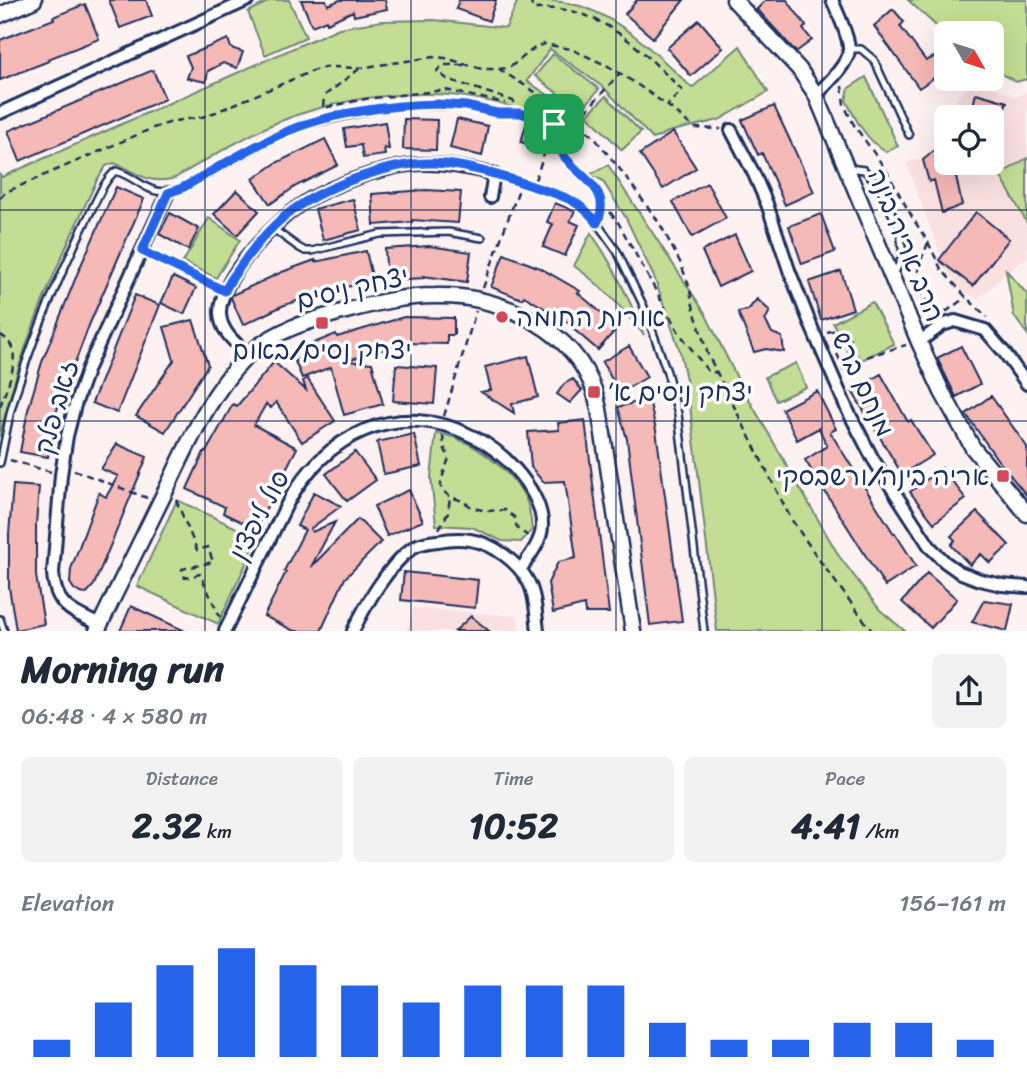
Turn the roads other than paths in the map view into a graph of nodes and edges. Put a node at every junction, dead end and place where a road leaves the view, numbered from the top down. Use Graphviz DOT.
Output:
graph roads {
  1 [pos="34,0"];
  2 [pos="248,0"];
  3 [pos="734,0"];
  4 [pos="832,0"];
  5 [pos="0,15"];
  6 [pos="849,49"];
  7 [pos="816,95"];
  8 [pos="0,113"];
  9 [pos="731,130"];
  10 [pos="909,135"];
  11 [pos="848,168"];
  12 [pos="494,174"];
  13 [pos="168,193"];
  14 [pos="490,197"];
  15 [pos="597,223"];
  16 [pos="272,228"];
  17 [pos="482,238"];
  18 [pos="892,278"];
  19 [pos="919,342"];
  20 [pos="248,354"];
  21 [pos="1027,384"];
  22 [pos="1,460"];
  23 [pos="1027,514"];
  24 [pos="520,570"];
  25 [pos="1027,587"];
  26 [pos="0,619"];
  27 [pos="227,627"];
  28 [pos="99,628"];
  29 [pos="4,631"];
  30 [pos="353,631"];
  31 [pos="538,631"];
  32 [pos="633,631"];
  33 [pos="704,631"];
  1 -- 5 [label="street"];
  2 -- 8 [label="street"];
  3 -- 7 [label="street, הרב אריה בינה"];
  4 -- 6 [label="street"];
  6 -- 7 [label="street"];
  6 -- 10 [label="lane"];
  7 -- 11 [label="street, הרב אריה בינה"];
  9 -- 25 [label="street, מנחם ברש"];
  11 -- 18 [label="street, הרב אריה בינה"];
  11 -- 18 [label="lane"];
  12 -- 14 [label="street"];
  12 -- 15 [label="lane"];
  12 -- 16 [label="street"];
  13 -- 15 [label="lane"];
  13 -- 22 [label="lane"];
  13 -- 28 [label="street, זאב פלק"];
  15 -- 33 [label="lane"];
  16 -- 17 [label="lane"];
  16 -- 20 [label="street"];
  18 -- 19 [label="street, הרב אריה בינה"];
  19 -- 21 [label="street"];
  19 -- 23 [label="street, הרב אריה בינה"];
  20 -- 28 [label="street, יצחק ניסים"];
  20 -- 32 [label="street, יצחק ניסים"];
  24 -- 27 [label="street, סול ליפצין"];
  24 -- 30 [label="street"];
  24 -- 31 [label="street"];
  26 -- 29 [label="lane"];
}
